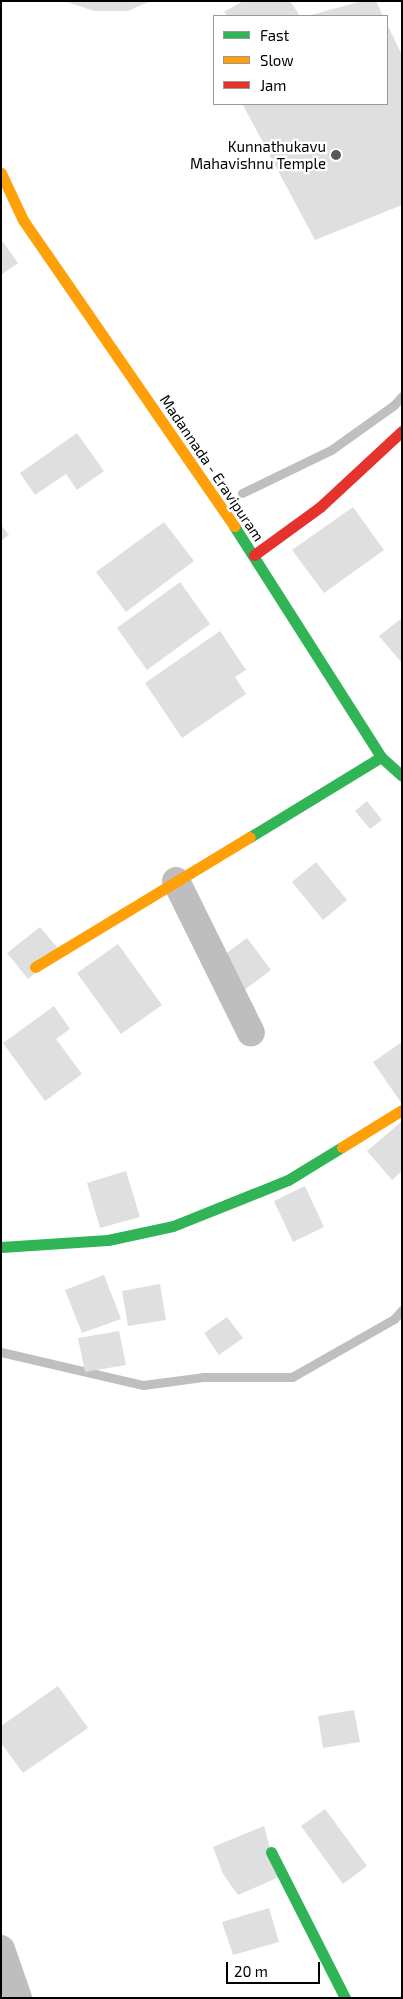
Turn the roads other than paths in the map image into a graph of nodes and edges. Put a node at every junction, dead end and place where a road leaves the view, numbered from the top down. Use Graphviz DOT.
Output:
graph roads {
  1 [pos="1,173"];
  2 [pos="402,431"];
  3 [pos="254,555"];
  4 [pos="381,757"];
  5 [pos="402,776"];
  6 [pos="176,881"];
  7 [pos="35,967"];
  8 [pos="251,1033"];
  9 [pos="402,1110"];
  10 [pos="1,1247"];
  11 [pos="271,1852"];
  12 [pos="1,1949"];
  13 [pos="18,1998"];
  14 [pos="345,1998"];
  1 -- 3 [label="street, Madannada - Eravipuram"];
  2 -- 3 [label="street"];
  3 -- 4 [label="street, Madannada - Eravipuram"];
  4 -- 5 [label="street, Madannada - Eravipuram"];
  4 -- 6 [label="street"];
  6 -- 7 [label="street"];
  6 -- 8 [label="street"];
  9 -- 10 [label="street"];
  11 -- 14 [label="street"];
  12 -- 13 [label="street"];
}
